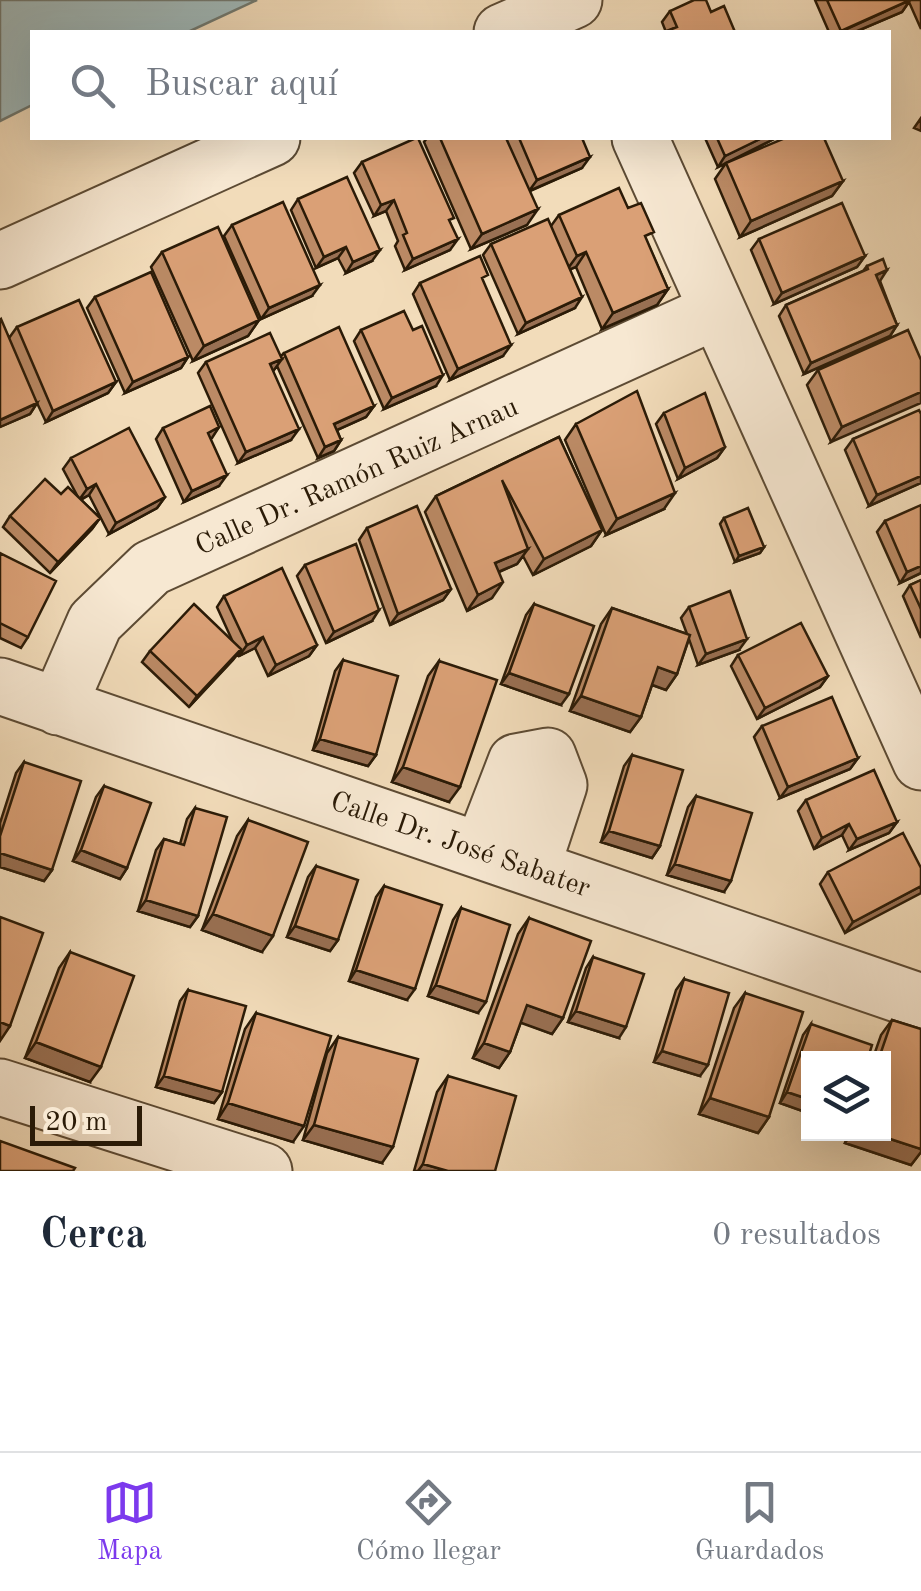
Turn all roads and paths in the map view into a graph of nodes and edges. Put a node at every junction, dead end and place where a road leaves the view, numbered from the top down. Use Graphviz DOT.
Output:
graph roads {
  1 [pos="577,0"];
  2 [pos="507,30"];
  3 [pos="594,30"];
  4 [pos="268,140"];
  5 [pos="641,140"];
  6 [pos="0,261"];
  7 [pos="716,311"];
  8 [pos="0,686"];
  9 [pos="58,706"];
  10 [pos="921,762"];
  11 [pos="482,850"];
  12 [pos="532,867"];
  13 [pos="921,1002"];
  14 [pos="0,1086"];
  15 [pos="264,1171"];
  1 -- 2 [label="street"];
  1 -- 3 [label="street"];
  4 -- 6 [label="street"];
  5 -- 7 [label="street"];
  7 -- 9 [label="street, Calle Dr. Ramón Ruiz Arnau"];
  7 -- 10 [label="street"];
  8 -- 9 [label="street, Calle Dr. José Sabater"];
  9 -- 11 [label="street, Calle Dr. José Sabater"];
  11 -- 12 [label="street, Calle Dr. José Sabater"];
  11 -- 12 [label="street"];
  12 -- 13 [label="street, Calle Dr. José Sabater"];
  14 -- 15 [label="street"];
}
